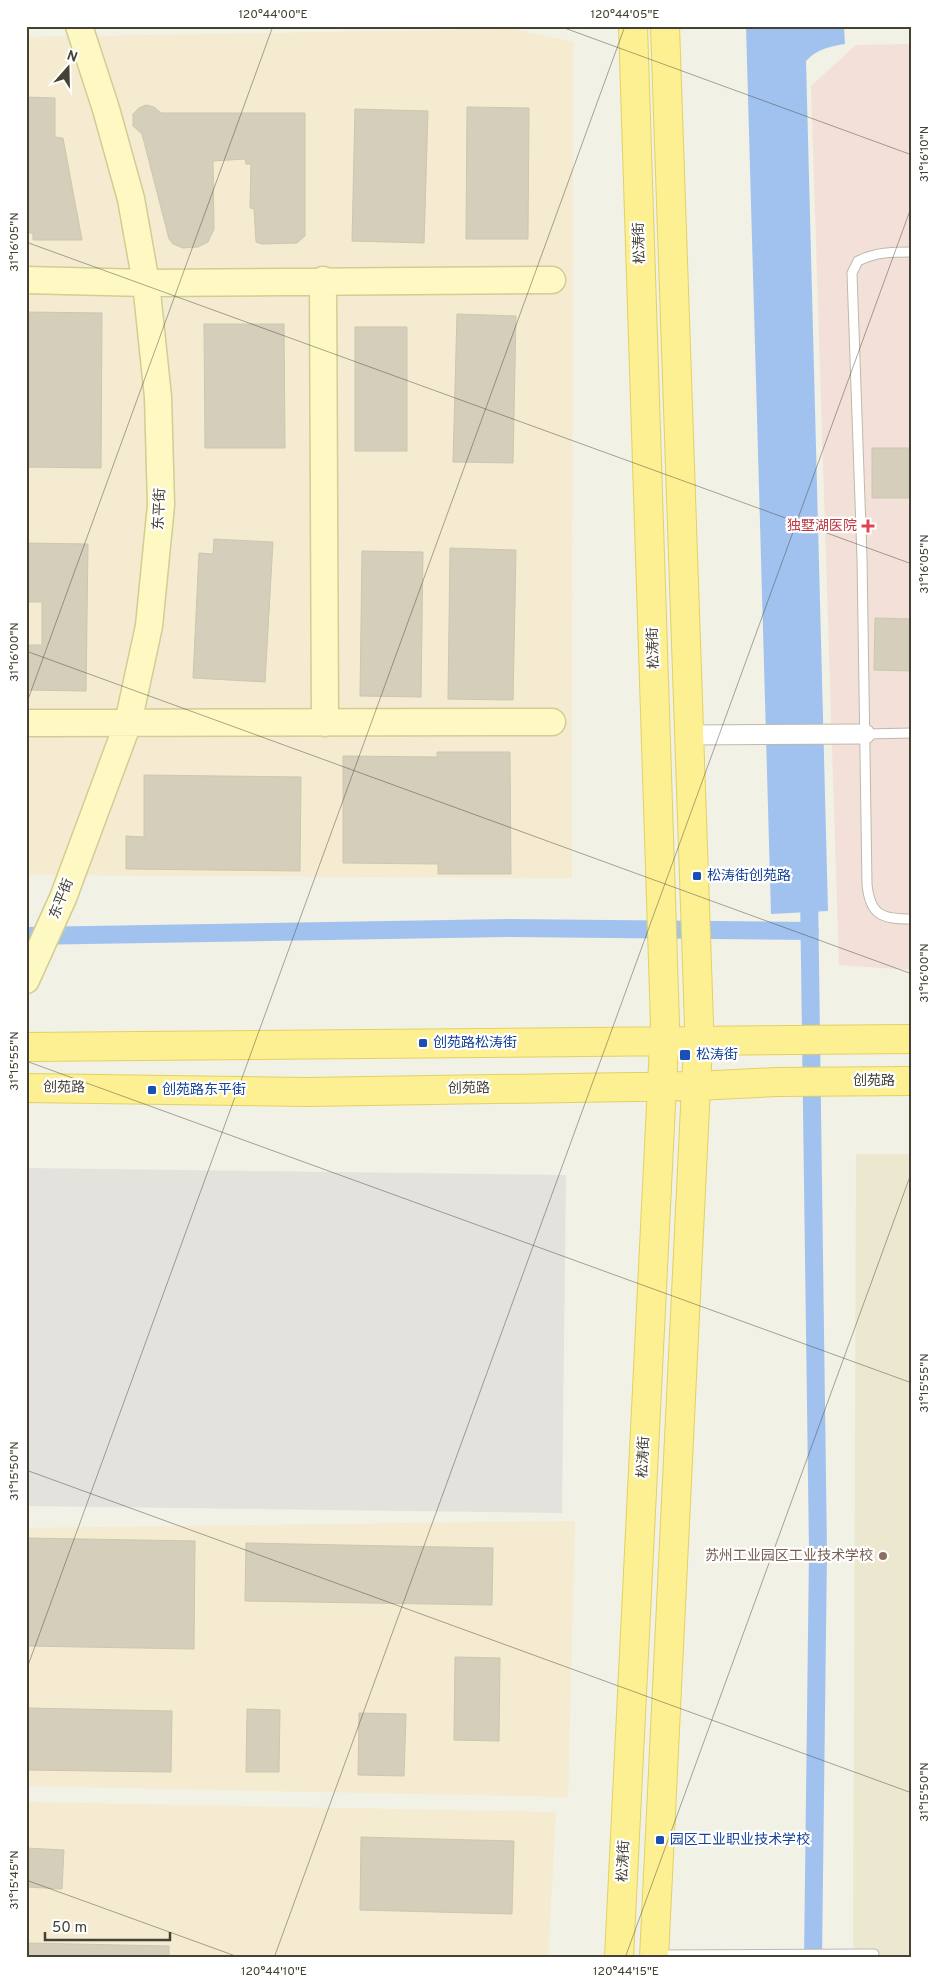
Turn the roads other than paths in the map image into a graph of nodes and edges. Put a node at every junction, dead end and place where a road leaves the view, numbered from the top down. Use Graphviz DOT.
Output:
graph roads {
  1 [pos="79,26"];
  2 [pos="633,26"];
  3 [pos="665,26"];
  4 [pos="912,252"];
  5 [pos="26,280"];
  6 [pos="323,280"];
  7 [pos="552,280"];
  8 [pos="146,283"];
  9 [pos="552,722"];
  10 [pos="26,723"];
  11 [pos="128,723"];
  12 [pos="325,723"];
  13 [pos="912,733"];
  14 [pos="865,734"];
  15 [pos="690,735"];
  16 [pos="912,919"];
  17 [pos="29,974"];
  18 [pos="912,1038"];
  19 [pos="665,1041"];
  20 [pos="698,1042"];
  21 [pos="26,1047"];
  22 [pos="912,1082"];
  23 [pos="662,1086"];
  24 [pos="696,1086"];
  25 [pos="26,1088"];
  26 [pos="874,1954"];
  27 [pos="654,1956"];
  28 [pos="619,1958"];
  1 -- 8 [label="street, 东平街"];
  2 -- 19 [label="main road, 松涛街"];
  3 -- 15 [label="main road"];
  4 -- 14 [label="lane"];
  5 -- 8 [label="street"];
  6 -- 7 [label="street"];
  6 -- 8 [label="street"];
  6 -- 12 [label="street"];
  8 -- 11 [label="street, 东平街"];
  9 -- 12 [label="street"];
  10 -- 11 [label="street"];
  11 -- 12 [label="street"];
  11 -- 17 [label="street, 东平街"];
  13 -- 14 [label="lane"];
  14 -- 15 [label="street"];
  14 -- 16 [label="lane"];
  15 -- 20 [label="main road"];
  18 -- 20 [label="main road"];
  19 -- 20 [label="main road"];
  19 -- 21 [label="main road"];
  19 -- 23 [label="main road, 松涛街"];
  20 -- 24 [label="main road"];
  22 -- 24 [label="main road, 创苑路"];
  23 -- 24 [label="main road, 创苑路"];
  23 -- 25 [label="main road, 创苑路"];
  23 -- 28 [label="main road, 松涛街"];
  24 -- 27 [label="main road"];
  26 -- 27 [label="lane"];
}
